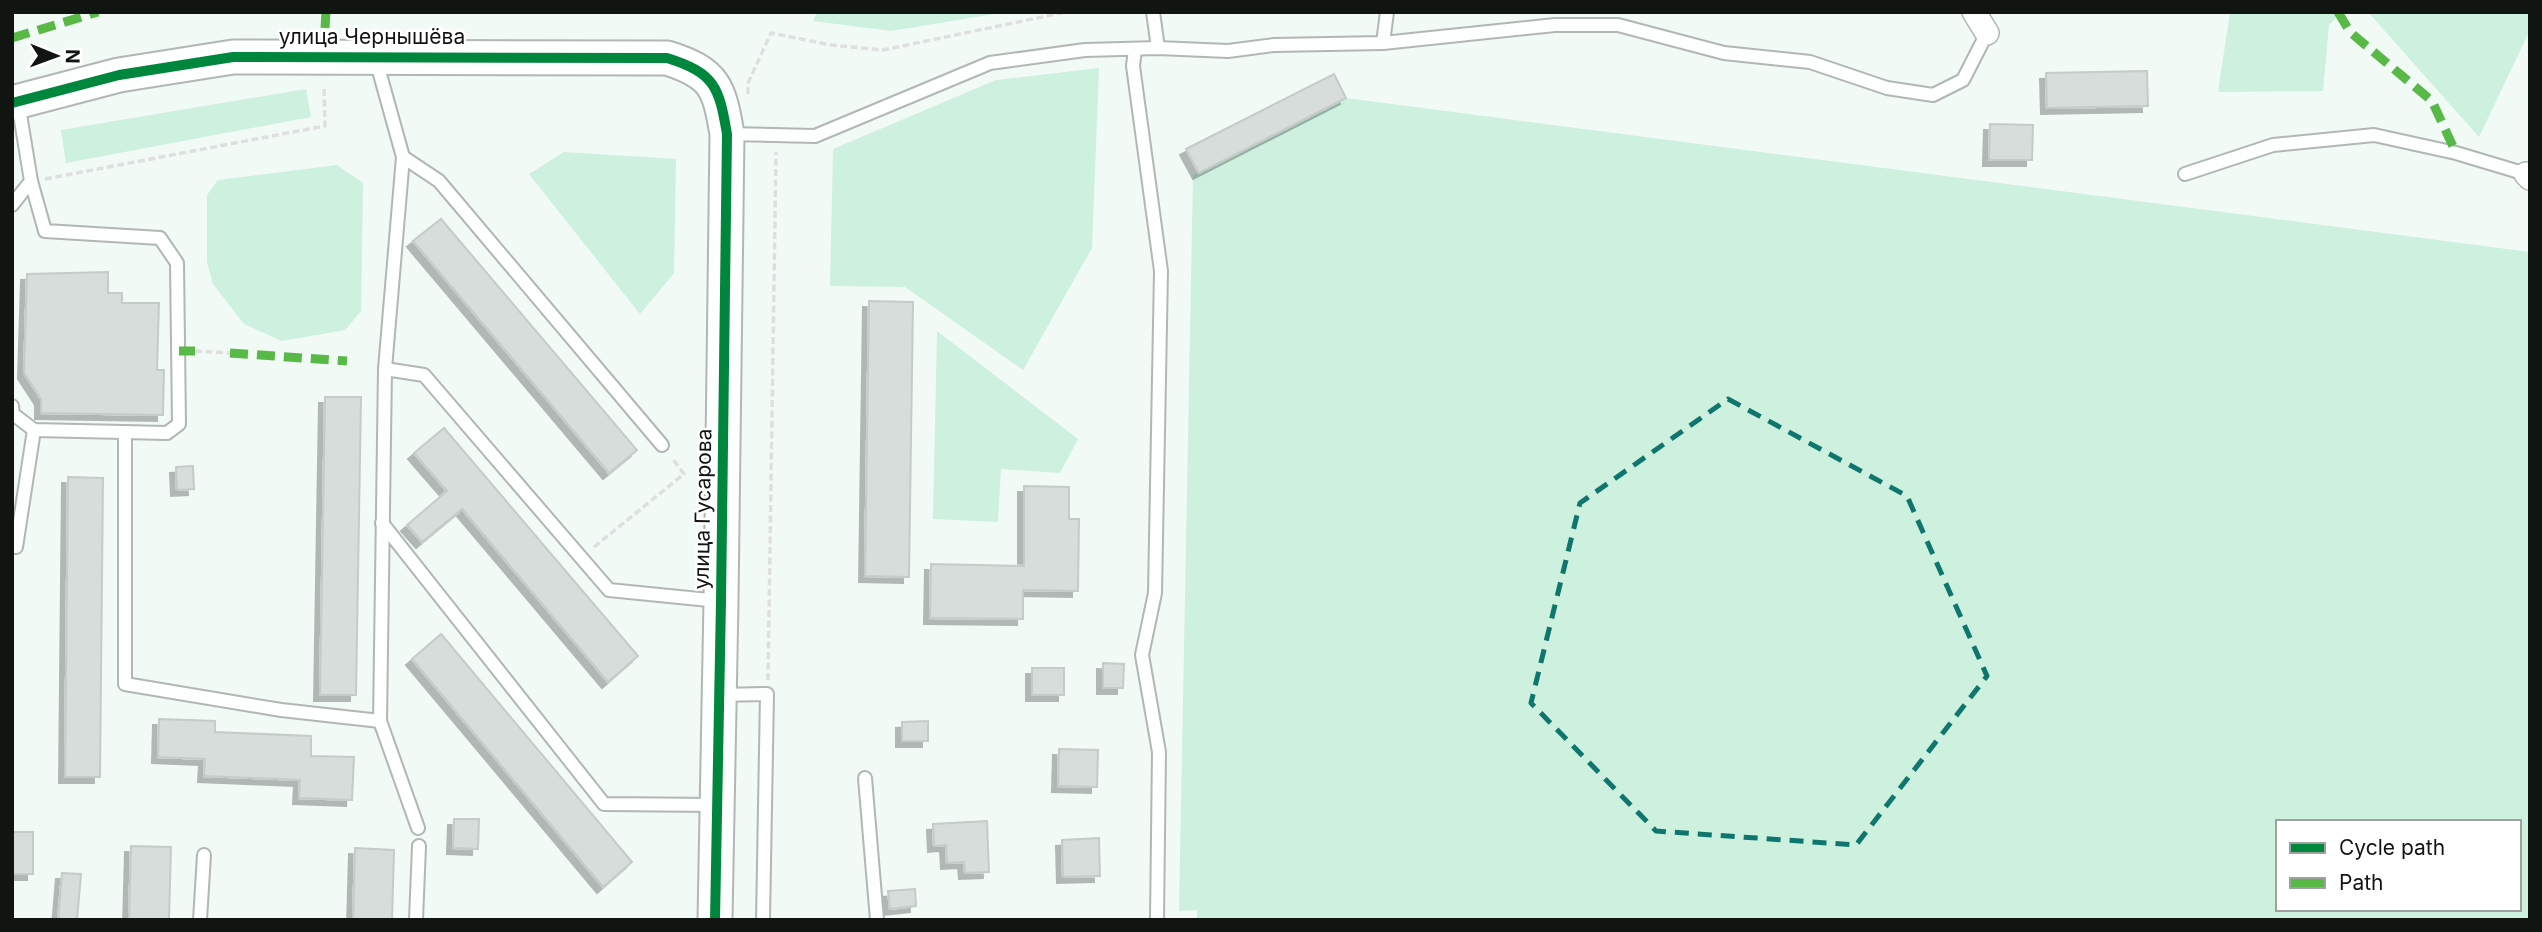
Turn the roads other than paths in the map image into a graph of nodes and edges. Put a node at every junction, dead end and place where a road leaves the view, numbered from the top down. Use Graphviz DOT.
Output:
graph roads {
  1 [pos="1153,12"];
  2 [pos="1387,12"];
  3 [pos="1974,12"];
  4 [pos="1989,22"];
  5 [pos="1383,43"];
  6 [pos="1158,48"];
  7 [pos="1135,49"];
  8 [pos="375,56"];
  9 [pos="721,99"];
  10 [pos="15,102"];
  11 [pos="736,134"];
  12 [pos="403,157"];
  13 [pos="2185,174"];
  14 [pos="2528,176"];
  15 [pos="31,181"];
  16 [pos="12,205"];
  17 [pos="384,369"];
  18 [pos="12,407"];
  19 [pos="13,414"];
  20 [pos="34,430"];
  21 [pos="125,433"];
  22 [pos="662,445"];
  23 [pos="382,523"];
  24 [pos="12,547"];
  25 [pos="721,601"];
  26 [pos="719,695"];
  27 [pos="380,721"];
  28 [pos="865,778"];
  29 [pos="716,805"];
  30 [pos="418,828"];
  31 [pos="419,846"];
  32 [pos="204,855"];
  33 [pos="200,920"];
  34 [pos="416,920"];
  35 [pos="715,920"];
  36 [pos="763,920"];
  37 [pos="877,920"];
  38 [pos="1157,920"];
  1 -- 6 [label="lane"];
  2 -- 5 [label="lane"];
  3 -- 4 [label="street"];
  4 -- 5 [label="lane"];
  5 -- 6 [label="lane"];
  6 -- 7 [label="lane"];
  7 -- 11 [label="lane"];
  7 -- 38 [label="lane"];
  8 -- 9 [label="street, улица Чернышёва"];
  8 -- 10 [label="street, улица Чернышёва"];
  8 -- 12 [label="lane"];
  9 -- 11 [label="street, улица Гусарова"];
  10 -- 15 [label="lane"];
  11 -- 25 [label="street, улица Гусарова"];
  12 -- 17 [label="lane"];
  12 -- 22 [label="lane"];
  13 -- 14 [label="lane"];
  15 -- 16 [label="lane"];
  15 -- 21 [label="lane"];
  17 -- 23 [label="lane"];
  17 -- 25 [label="lane"];
  18 -- 19 [label="lane"];
  19 -- 20 [label="lane"];
  20 -- 21 [label="lane"];
  20 -- 24 [label="lane"];
  21 -- 27 [label="lane"];
  23 -- 27 [label="lane"];
  23 -- 29 [label="lane"];
  25 -- 26 [label="street, улица Гусарова"];
  26 -- 29 [label="street, улица Гусарова"];
  26 -- 36 [label="lane"];
  27 -- 30 [label="lane"];
  28 -- 37 [label="lane"];
  29 -- 35 [label="street, улица Гусарова"];
  31 -- 34 [label="lane"];
  32 -- 33 [label="lane"];
}
